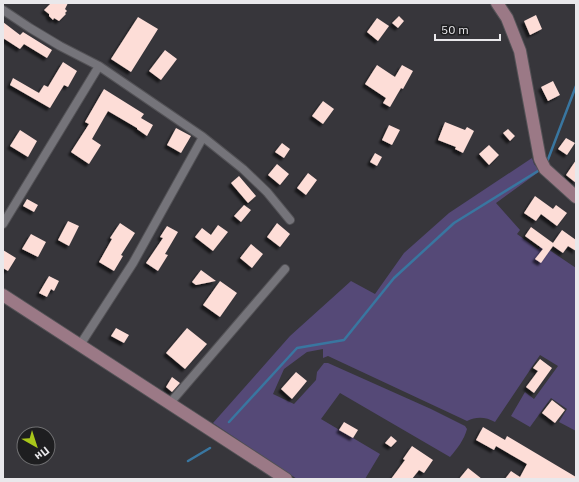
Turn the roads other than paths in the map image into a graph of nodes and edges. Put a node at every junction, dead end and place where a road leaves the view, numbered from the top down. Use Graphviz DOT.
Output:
graph roads {
  1 [pos="497,3"];
  2 [pos="3,10"];
  3 [pos="98,66"];
  4 [pos="203,137"];
  5 [pos="576,197"];
  6 [pos="290,220"];
  7 [pos="3,224"];
  8 [pos="285,269"];
  9 [pos="3,295"];
  10 [pos="80,346"];
  11 [pos="170,403"];
  12 [pos="286,479"];
  1 -- 5 [label="street"];
  2 -- 3 [label="street"];
  3 -- 4 [label="street"];
  3 -- 7 [label="street"];
  4 -- 6 [label="street"];
  4 -- 10 [label="street"];
  8 -- 11 [label="street"];
  9 -- 10 [label="street"];
  10 -- 11 [label="street"];
  11 -- 12 [label="street"];
}
